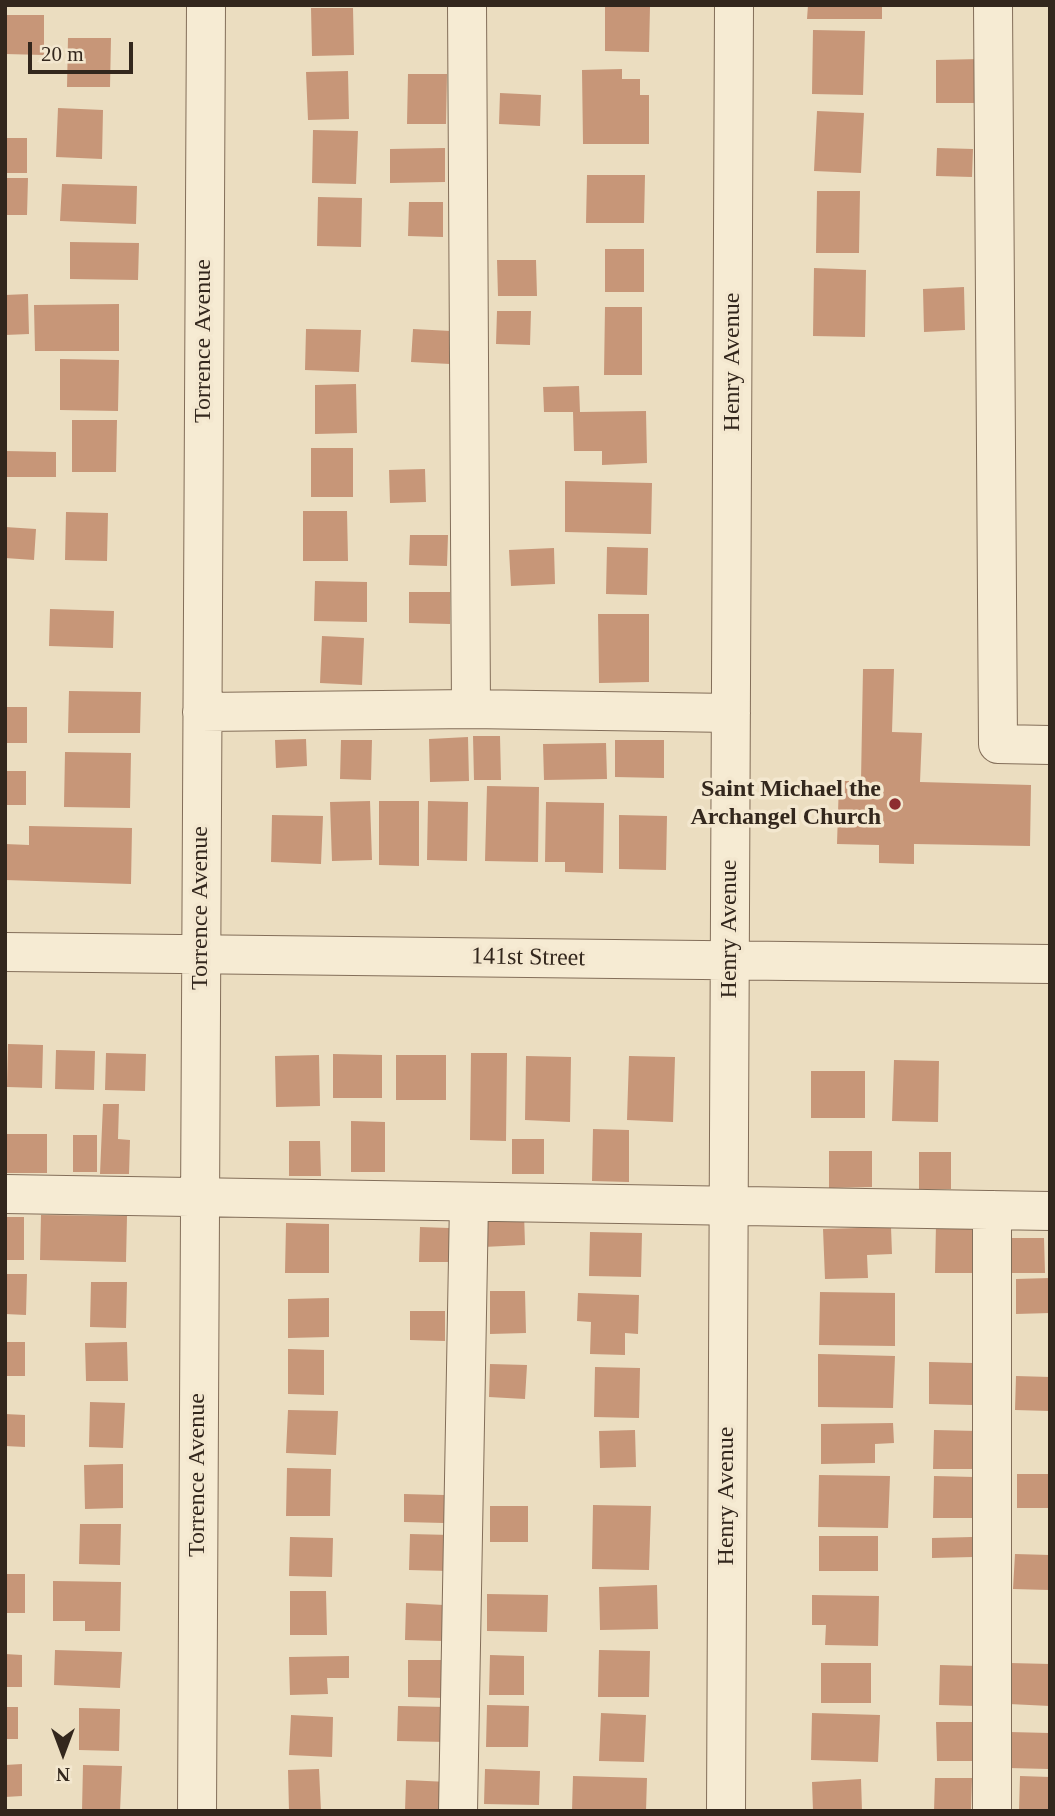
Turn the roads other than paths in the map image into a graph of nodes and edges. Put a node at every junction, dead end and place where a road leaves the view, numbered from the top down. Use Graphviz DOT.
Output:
graph roads {
  1 [pos="206,5"];
  2 [pos="467,5"];
  3 [pos="734,5"];
  4 [pos="993,5"];
  5 [pos="471,709"];
  6 [pos="202,712"];
  7 [pos="731,713"];
  8 [pos="1050,745"];
  9 [pos="5,953"];
  10 [pos="201,954"];
  11 [pos="730,960"];
  12 [pos="1050,964"];
  13 [pos="5,1194"];
  14 [pos="200,1197"];
  15 [pos="469,1202"];
  16 [pos="728,1206"];
  17 [pos="992,1210"];
  18 [pos="1050,1211"];
  19 [pos="197,1811"];
  20 [pos="458,1811"];
  21 [pos="726,1811"];
  22 [pos="992,1811"];
  1 -- 6 [label="street, Torrence Avenue"];
  2 -- 5 [label="street"];
  3 -- 7 [label="street, Henry Avenue"];
  4 -- 8 [label="street"];
  5 -- 6 [label="street"];
  5 -- 7 [label="street"];
  6 -- 10 [label="street, Torrence Avenue"];
  7 -- 11 [label="street, Henry Avenue"];
  9 -- 10 [label="street, 141st Street"];
  10 -- 11 [label="street, 141st Street"];
  10 -- 14 [label="street, Torrence Avenue"];
  11 -- 12 [label="street, 141st Street"];
  11 -- 16 [label="street, Henry Avenue"];
  13 -- 14 [label="street"];
  14 -- 15 [label="street"];
  14 -- 19 [label="street, Torrence Avenue"];
  15 -- 16 [label="street"];
  15 -- 20 [label="street"];
  16 -- 17 [label="street"];
  16 -- 21 [label="street, Henry Avenue"];
  17 -- 18 [label="street"];
  17 -- 22 [label="street"];
}
